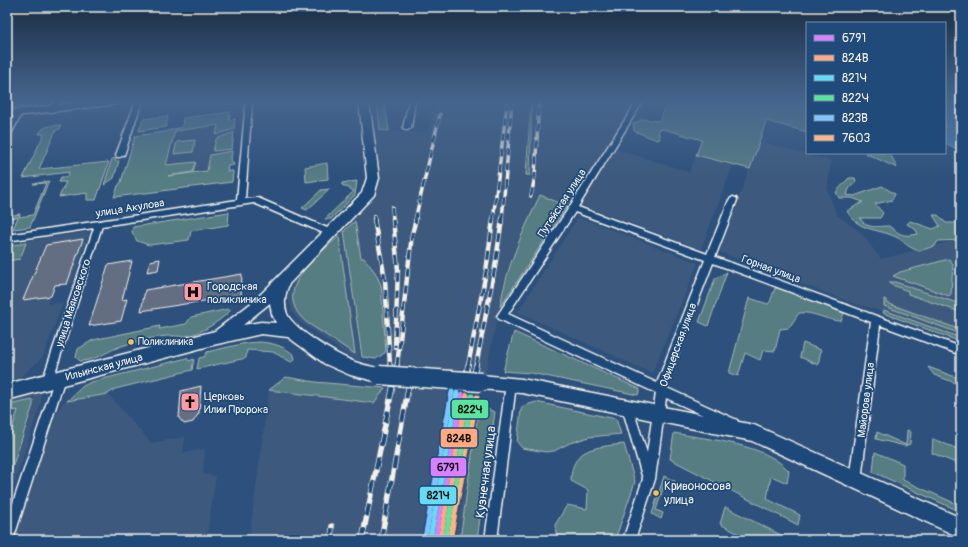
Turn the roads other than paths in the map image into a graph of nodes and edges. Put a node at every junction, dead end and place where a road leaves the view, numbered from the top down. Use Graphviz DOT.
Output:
graph roads {
  1 [pos="130,127"];
  2 [pos="247,127"];
  3 [pos="367,127"];
  4 [pos="624,127"];
  5 [pos="120,155"];
  6 [pos="242,199"];
  7 [pos="733,200"];
  8 [pos="573,208"];
  9 [pos="99,224"];
  10 [pos="331,234"];
  11 [pos="7,238"];
  12 [pos="710,260"];
  13 [pos="282,282"];
  14 [pos="876,320"];
  15 [pos="290,331"];
  16 [pos="213,338"];
  17 [pos="961,351"];
  18 [pos="53,380"];
  19 [pos="511,384"];
  20 [pos="661,390"];
  21 [pos="7,392"];
  22 [pos="627,407"];
  23 [pos="658,414"];
  24 [pos="754,434"];
  25 [pos="649,479"];
  26 [pos="855,480"];
  27 [pos="961,528"];
  28 [pos="8,540"];
  29 [pos="491,540"];
  30 [pos="629,540"];
  1 -- 5 [label="street"];
  2 -- 6 [label="street"];
  3 -- 10 [label="main road"];
  4 -- 8 [label="street, Путейская улица"];
  6 -- 9 [label="street, улица Акулова"];
  6 -- 10 [label="street, улица Акулова"];
  7 -- 12 [label="street, Офицерская улица"];
  8 -- 12 [label="street, Горная улица"];
  8 -- 20 [label="street, Путейская улица"];
  9 -- 11 [label="street, улица Акулова"];
  9 -- 18 [label="street, улица Маяковского"];
  10 -- 13 [label="main road"];
  12 -- 14 [label="street, Горная улица"];
  12 -- 20 [label="street, Офицерская улица"];
  13 -- 15 [label="main road"];
  13 -- 16 [label="main road"];
  14 -- 17 [label="street, Горная улица"];
  14 -- 26 [label="street, Майорова улица"];
  15 -- 16 [label="main road, Ильинская улица"];
  15 -- 19 [label="main road, Ильинская улица, bridge"];
  16 -- 18 [label="main road, Ильинская улица"];
  18 -- 21 [label="main road, Ильинская улица"];
  18 -- 28 [label="street, улица Маяковского"];
  19 -- 22 [label="main road"];
  19 -- 29 [label="street, Кузнечная улица"];
  20 -- 23 [label="street, Офицерская улица"];
  20 -- 24 [label="street"];
  22 -- 23 [label="main road"];
  22 -- 25 [label="street"];
  23 -- 24 [label="main road"];
  23 -- 25 [label="street, Офицерская улица"];
  24 -- 26 [label="main road"];
  25 -- 30 [label="street, Офицерская улица"];
  26 -- 27 [label="main road"];
}
